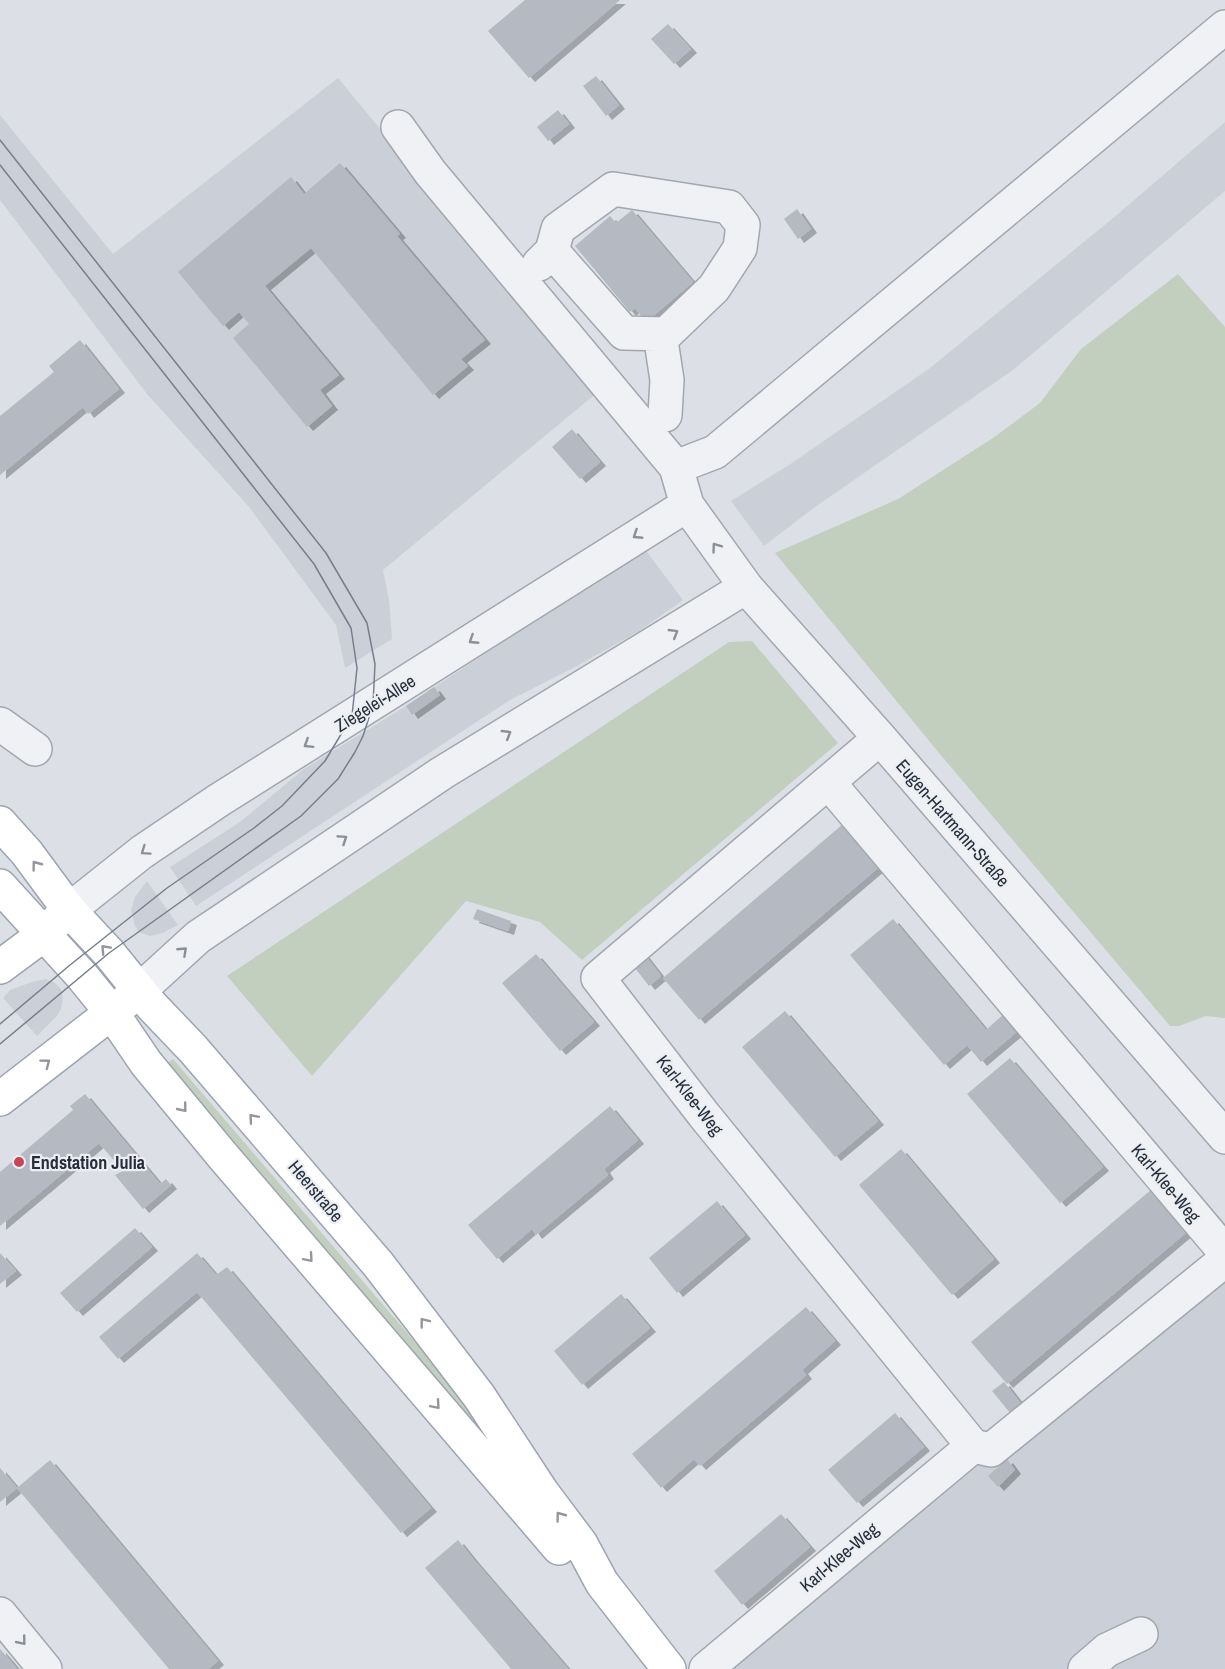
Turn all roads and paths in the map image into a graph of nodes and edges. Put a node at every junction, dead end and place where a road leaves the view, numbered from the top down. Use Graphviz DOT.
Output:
graph roads {
  1 [pos="1225,27"];
  2 [pos="398,127"];
  3 [pos="660,334"];
  4 [pos="665,415"];
  5 [pos="676,467"];
  6 [pos="687,505"];
  7 [pos="747,587"];
  8 [pos="0,724"];
  9 [pos="880,738"];
  10 [pos="35,749"];
  11 [pos="829,783"];
  12 [pos="0,823"];
  13 [pos="0,886"];
  14 [pos="69,910"];
  15 [pos="43,935"];
  16 [pos="0,967"];
  17 [pos="140,990"];
  18 [pos="112,1013"];
  19 [pos="0,1099"];
  20 [pos="1225,1137"];
  21 [pos="1225,1252"];
  22 [pos="1225,1260"];
  23 [pos="973,1446"];
  24 [pos="602,1583"];
  25 [pos="0,1614"];
  26 [pos="1141,1634"];
  27 [pos="45,1669"];
  28 [pos="669,1669"];
  29 [pos="706,1669"];
  30 [pos="1085,1669"];
  1 -- 5 [label="street"];
  2 -- 5 [label="street"];
  3 -- 3 [label="street"];
  3 -- 4 [label="street"];
  5 -- 6 [label="street"];
  7 -- 6 [label="street, Eugen-Hartmann-Straße, one-way"];
  6 -- 14 [label="street, Ziegelei-Allee, one-way"];
  7 -- 9 [label="street, Eugen-Hartmann-Straße"];
  17 -- 7 [label="street, one-way"];
  8 -- 10 [label="street"];
  9 -- 11 [label="street, Karl-Klee-Weg"];
  9 -- 20 [label="street, Eugen-Hartmann-Straße"];
  11 -- 21 [label="street, Karl-Klee-Weg"];
  11 -- 23 [label="street, Karl-Klee-Weg"];
  14 -- 12 [label="main road, Heerstraße, one-way"];
  13 -- 15 [label="main road, Heerstraße"];
  14 -- 15 [label="main road"];
  17 -- 14 [label="main road, Heerstraße, one-way"];
  15 -- 16 [label="main road"];
  15 -- 18 [label="main road, Heerstraße"];
  17 -- 18 [label="main road"];
  24 -- 17 [label="main road, Heerstraße, one-way"];
  19 -- 18 [label="main road, one-way"];
  18 -- 24 [label="main road, Heerstraße, one-way"];
  22 -- 23 [label="street"];
  23 -- 29 [label="street, Karl-Klee-Weg"];
  24 -- 28 [label="main road, Heerstraße"];
  25 -- 27 [label="street, one-way"];
  26 -- 30 [label="street"];
}
